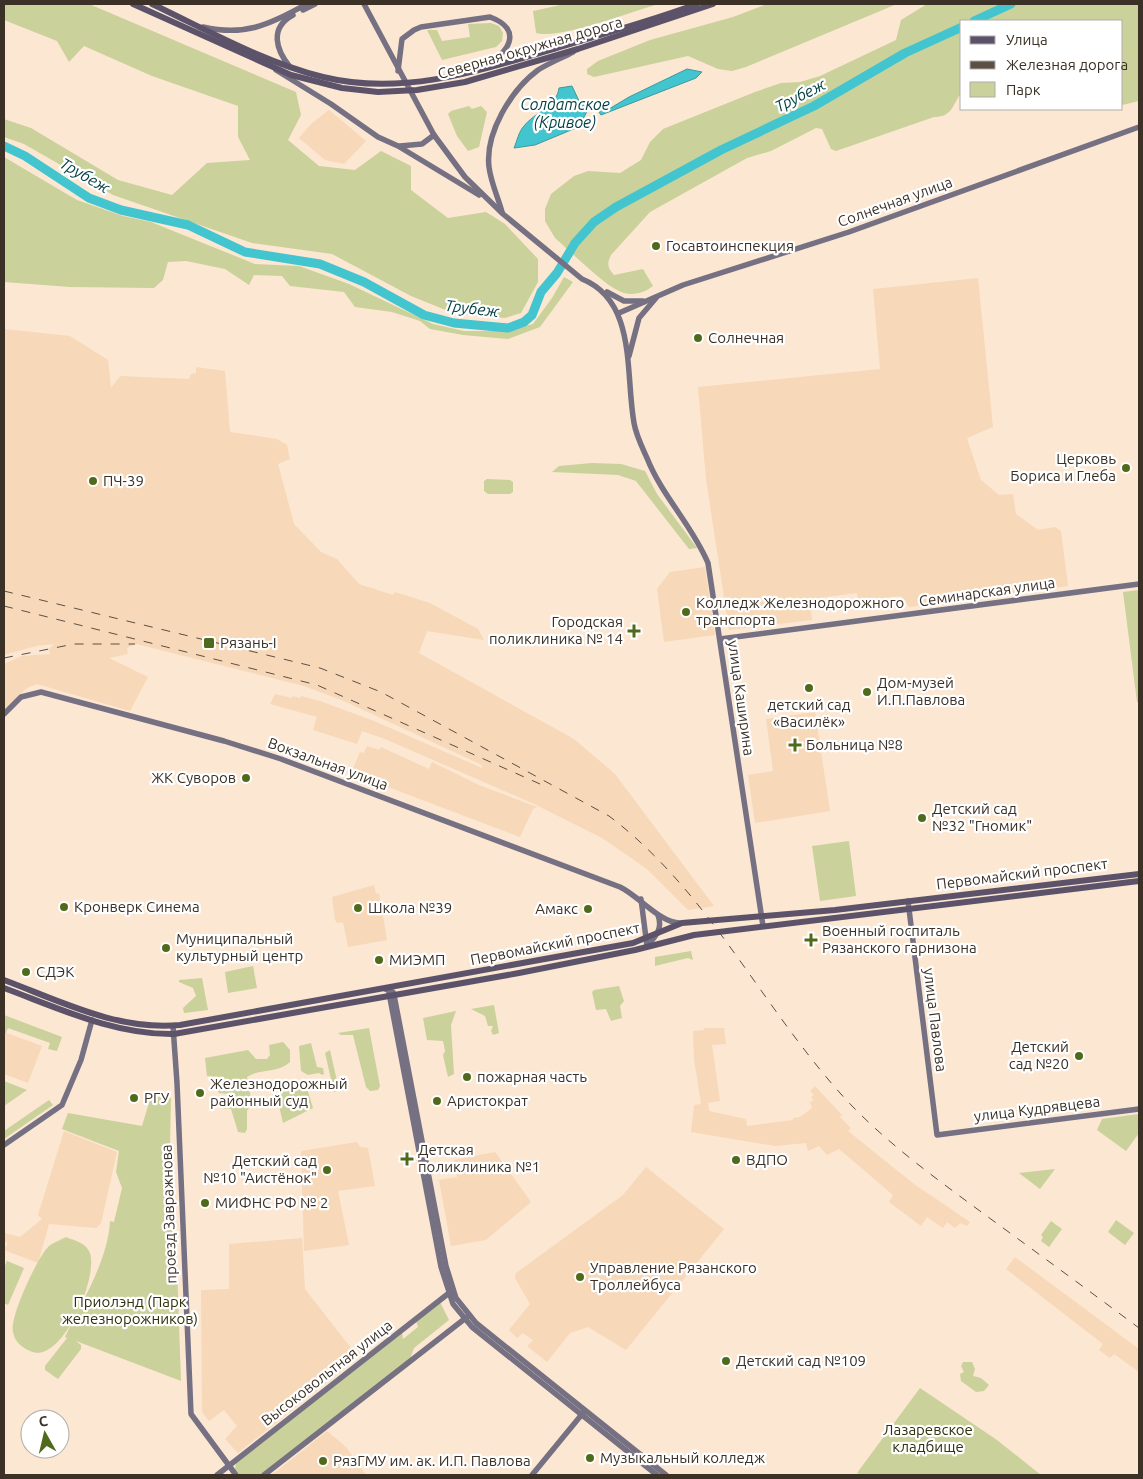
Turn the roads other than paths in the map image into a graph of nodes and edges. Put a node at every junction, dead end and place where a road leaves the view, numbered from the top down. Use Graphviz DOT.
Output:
graph roads {
  1 [pos="133,4"];
  2 [pos="152,4"];
  3 [pos="307,4"];
  4 [pos="315,4"];
  5 [pos="697,4"];
  6 [pos="713,4"];
  7 [pos="364,5"];
  8 [pos="198,26"];
  9 [pos="578,49"];
  10 [pos="290,67"];
  11 [pos="274,68"];
  12 [pos="398,71"];
  13 [pos="467,74"];
  14 [pos="444,82"];
  15 [pos="393,88"];
  16 [pos="1139,127"];
  17 [pos="434,135"];
  18 [pos="398,146"];
  19 [pos="483,196"];
  20 [pos="503,214"];
  21 [pos="597,285"];
  22 [pos="658,296"];
  23 [pos="649,300"];
  24 [pos="619,313"];
  25 [pos="627,363"];
  26 [pos="1139,584"];
  27 [pos="720,639"];
  28 [pos="4,714"];
  29 [pos="1139,874"];
  30 [pos="1139,881"];
  31 [pos="641,899"];
  32 [pos="908,901"];
  33 [pos="910,909"];
  34 [pos="657,912"];
  35 [pos="644,915"];
  36 [pos="762,915"];
  37 [pos="682,923"];
  38 [pos="763,926"];
  39 [pos="658,933"];
  40 [pos="647,942"];
  41 [pos="4,980"];
  42 [pos="4,988"];
  43 [pos="391,992"];
  44 [pos="92,1020"];
  45 [pos="173,1026"];
  46 [pos="174,1034"];
  47 [pos="1139,1109"];
  48 [pos="937,1134"];
  49 [pos="4,1145"];
  50 [pos="450,1292"];
  51 [pos="467,1318"];
  52 [pos="583,1413"];
  53 [pos="229,1466"];
  54 [pos="217,1475"];
  55 [pos="236,1475"];
  56 [pos="264,1475"];
  57 [pos="532,1475"];
  58 [pos="657,1475"];
  59 [pos="666,1475"];
  1 -- 11 [label="main road, Северная окружная дорога"];
  2 -- 8 [label="main road, Северная окружная дорога"];
  3 -- 8 [label="main road"];
  4 -- 10 [label="main road"];
  5 -- 13 [label="main road"];
  6 -- 9 [label="main road, Северная окружная дорога"];
  7 -- 12 [label="main road"];
  8 -- 10 [label="main road, Северная окружная дорога"];
  9 -- 14 [label="main road, Северная окружная дорога"];
  9 -- 20 [label="main road"];
  10 -- 15 [label="main road, Северная окружная дорога"];
  11 -- 15 [label="main road, Северная окружная дорога"];
  11 -- 18 [label="main road"];
  12 -- 13 [label="main road"];
  12 -- 17 [label="main road"];
  13 -- 14 [label="main road"];
  14 -- 15 [label="main road, Северная окружная дорога"];
  16 -- 22 [label="main road, Солнечная улица"];
  17 -- 18 [label="main road"];
  17 -- 19 [label="main road"];
  18 -- 19 [label="main road"];
  19 -- 20 [label="main road"];
  20 -- 21 [label="main road"];
  21 -- 23 [label="main road"];
  21 -- 24 [label="main road"];
  22 -- 23 [label="main road, Солнечная улица"];
  22 -- 25 [label="main road, Солнечная улица"];
  23 -- 24 [label="main road, Солнечная улица"];
  24 -- 25 [label="main road, улица Каширина"];
  25 -- 27 [label="main road, улица Каширина"];
  26 -- 27 [label="main road, Семинарская улица"];
  27 -- 36 [label="main road, улица Каширина"];
  28 -- 31 [label="main road, Вокзальная улица"];
  29 -- 32 [label="main road, Первомайский проспект"];
  30 -- 33 [label="main road, Первомайский проспект"];
  31 -- 34 [label="main road, Вокзальная улица"];
  31 -- 35 [label="main road"];
  32 -- 33 [label="main road"];
  32 -- 36 [label="main road, Первомайский проспект"];
  33 -- 38 [label="main road, Первомайский проспект"];
  33 -- 48 [label="main road, улица Павлова"];
  34 -- 35 [label="main road"];
  34 -- 37 [label="main road, Вокзальная улица"];
  34 -- 39 [label="main road"];
  35 -- 40 [label="main road"];
  36 -- 37 [label="main road, Первомайский проспект"];
  36 -- 38 [label="main road, улица Каширина"];
  37 -- 39 [label="main road, Первомайский проспект"];
  38 -- 40 [label="main road, Первомайский проспект"];
  39 -- 40 [label="main road, Первомайский проспект"];
  40 -- 43 [label="main road, Первомайский проспект"];
  41 -- 45 [label="main road, Первомайский проспект"];
  42 -- 44 [label="main road, Первомайский проспект"];
  43 -- 45 [label="main road, Первомайский проспект"];
  43 -- 46 [label="main road, Первомайский проспект"];
  43 -- 50 [label="main road"];
  44 -- 46 [label="main road, Первомайский проспект"];
  44 -- 49 [label="main road"];
  45 -- 46 [label="main road, проезд Завражнова"];
  46 -- 53 [label="main road, проезд Завражнова"];
  47 -- 48 [label="main road, улица Кудрявцева"];
  50 -- 51 [label="main road"];
  50 -- 53 [label="main road, Высоковольтная улица"];
  51 -- 52 [label="main road"];
  51 -- 56 [label="main road"];
  52 -- 57 [label="main road"];
  52 -- 58 [label="main road"];
  52 -- 59 [label="main road"];
  53 -- 54 [label="main road, Высоковольтная улица"];
  53 -- 55 [label="main road, проезд Завражнова"];
}
